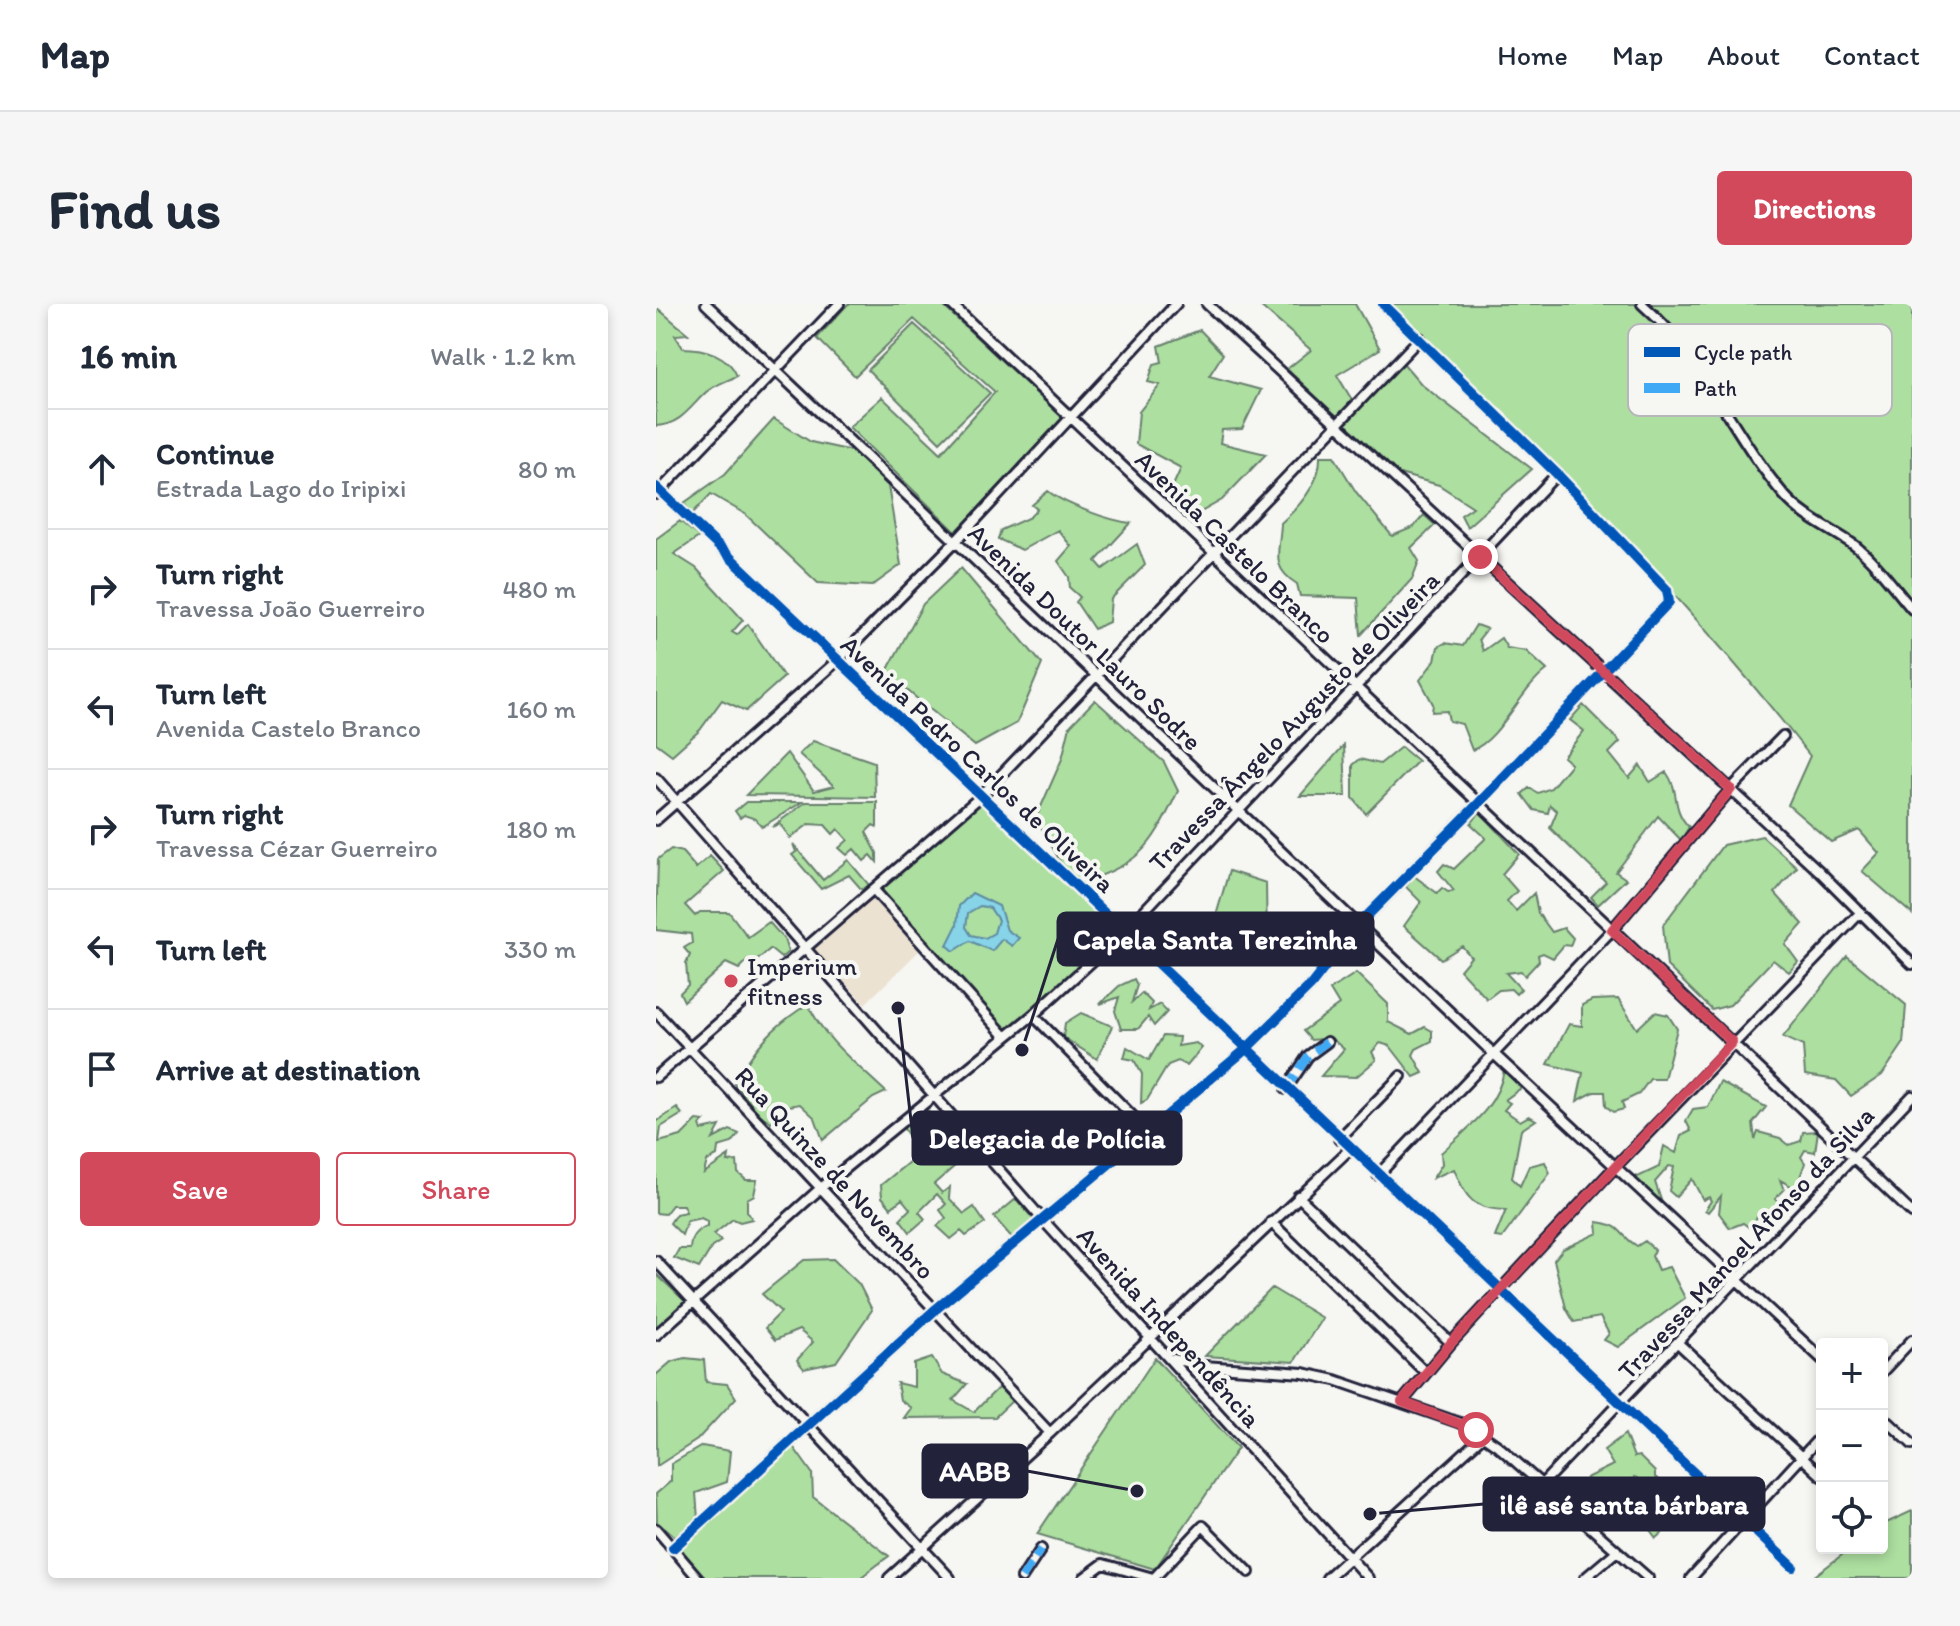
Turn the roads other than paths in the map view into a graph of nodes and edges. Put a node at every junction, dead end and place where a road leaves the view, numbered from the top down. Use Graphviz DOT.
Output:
graph roads {
  1 [pos="706,304"];
  2 [pos="839,304"];
  3 [pos="951,304"];
  4 [pos="1176,304"];
  5 [pos="1207,304"];
  6 [pos="1383,304"];
  7 [pos="1642,304"];
  8 [pos="1661,324"];
  9 [pos="1420,338"];
  10 [pos="778,370"];
  11 [pos="1730,416"];
  12 [pos="1071,419"];
  13 [pos="1337,424"];
  14 [pos="1557,474"];
  15 [pos="657,491"];
  16 [pos="956,541"];
  17 [pos="1215,554"];
  18 [pos="1480,557"];
  19 [pos="1912,609"];
  20 [pos="837,661"];
  21 [pos="1605,673"];
  22 [pos="1095,675"];
  23 [pos="1356,689"];
  24 [pos="1783,736"];
  25 [pos="656,778"];
  26 [pos="1731,789"];
  27 [pos="980,797"];
  28 [pos="677,802"];
  29 [pos="1479,803"];
  30 [pos="1237,811"];
  31 [pos="656,820"];
  32 [pos="874,890"];
  33 [pos="1861,912"];
  34 [pos="1358,925"];
  35 [pos="1612,930"];
  36 [pos="1124,932"];
  37 [pos="806,949"];
  38 [pos="1912,964"];
  39 [pos="656,1012"];
  40 [pos="1033,1015"];
  41 [pos="1006,1037"];
  42 [pos="1327,1042"];
  43 [pos="1732,1042"];
  44 [pos="690,1048"];
  45 [pos="1245,1050"];
  46 [pos="1494,1054"];
  47 [pos="1401,1076"];
  48 [pos="656,1077"];
  49 [pos="1286,1089"];
  50 [pos="936,1095"];
  51 [pos="1912,1096"];
  52 [pos="1149,1133"];
  53 [pos="1339,1139"];
  54 [pos="1350,1149"];
  55 [pos="1853,1160"];
  56 [pos="1615,1167"];
  57 [pos="1378,1175"];
  58 [pos="822,1187"];
  59 [pos="1298,1196"];
  60 [pos="1912,1213"];
  61 [pos="1043,1220"];
  62 [pos="1271,1222"];
  63 [pos="656,1261"];
  64 [pos="1739,1279"];
  65 [pos="1501,1291"];
  66 [pos="694,1302"];
  67 [pos="936,1309"];
  68 [pos="656,1335"];
  69 [pos="1148,1336"];
  70 [pos="1912,1340"];
  71 [pos="1451,1343"];
  72 [pos="1679,1344"];
  73 [pos="1816,1353"];
  74 [pos="1172,1359"];
  75 [pos="1888,1366"];
  76 [pos="1425,1372"];
  77 [pos="1402,1402"];
  78 [pos="1621,1404"];
  79 [pos="1888,1422"];
  80 [pos="807,1425"];
  81 [pos="1050,1433"];
  82 [pos="1484,1435"];
  83 [pos="1816,1441"];
  84 [pos="1912,1444"];
  85 [pos="1801,1457"];
  86 [pos="1816,1471"];
  87 [pos="1542,1484"];
  88 [pos="1743,1520"];
  89 [pos="656,1529"];
  90 [pos="673,1548"];
  91 [pos="923,1548"];
  92 [pos="1041,1549"];
  93 [pos="1617,1551"];
  94 [pos="1349,1558"];
  95 [pos="1793,1567"];
  96 [pos="1249,1572"];
  97 [pos="698,1578"];
  98 [pos="889,1578"];
  99 [pos="950,1578"];
  100 [pos="1022,1578"];
  101 [pos="1084,1578"];
  102 [pos="1153,1578"];
  103 [pos="1327,1578"];
  104 [pos="1368,1578"];
  105 [pos="1585,1578"];
  106 [pos="1648,1578"];
  107 [pos="1691,1578"];
  1 -- 10 [label="street, Avenida Doutor Lauro Sodre"];
  2 -- 10 [label="street"];
  3 -- 12 [label="street, Avenida Castelo Branco"];
  4 -- 12 [label="street"];
  5 -- 13 [label="street"];
  6 -- 9 [label="street"];
  7 -- 8 [label="street"];
  9 -- 13 [label="street"];
  9 -- 14 [label="street"];
  10 -- 15 [label="street"];
  10 -- 16 [label="street, Avenida Doutor Lauro Sodre"];
  11 -- 19 [label="street"];
  12 -- 16 [label="street"];
  12 -- 17 [label="street, Avenida Castelo Branco"];
  13 -- 17 [label="street"];
  13 -- 18 [label="street"];
  14 -- 18 [label="street, Travessa Ângelo Augusto de Oliveira"];
  14 -- 21 [label="street"];
  15 -- 20 [label="street, Avenida Pedro Carlos de Oliveira"];
  16 -- 20 [label="street"];
  16 -- 22 [label="street, Avenida Doutor Lauro Sodre"];
  17 -- 22 [label="street"];
  17 -- 23 [label="street, Avenida Castelo Branco"];
  18 -- 21 [label="street"];
  18 -- 23 [label="street, Travessa Ângelo Augusto de Oliveira"];
  20 -- 27 [label="street, Avenida Pedro Carlos de Oliveira"];
  20 -- 28 [label="street"];
  21 -- 26 [label="street"];
  21 -- 29 [label="street"];
  22 -- 27 [label="street"];
  22 -- 30 [label="street, Avenida Doutor Lauro Sodre"];
  23 -- 29 [label="street, Avenida Castelo Branco"];
  23 -- 30 [label="street, Travessa Ângelo Augusto de Oliveira"];
  24 -- 26 [label="street"];
  25 -- 28 [label="street, Avenida Independência"];
  26 -- 33 [label="street"];
  26 -- 35 [label="street"];
  27 -- 32 [label="street"];
  27 -- 36 [label="street, Avenida Pedro Carlos de Oliveira"];
  28 -- 31 [label="street"];
  28 -- 37 [label="street, Avenida Independência"];
  29 -- 34 [label="street"];
  29 -- 35 [label="street, Avenida Castelo Branco"];
  30 -- 34 [label="street, Avenida Doutor Lauro Sodre"];
  30 -- 36 [label="street, Travessa Ângelo Augusto de Oliveira"];
  32 -- 37 [label="street"];
  32 -- 41 [label="street"];
  33 -- 38 [label="street"];
  33 -- 43 [label="street"];
  34 -- 45 [label="street"];
  34 -- 46 [label="street, Avenida Doutor Lauro Sodre"];
  35 -- 43 [label="street, Avenida Castelo Branco"];
  35 -- 46 [label="street"];
  36 -- 40 [label="street, Travessa Ângelo Augusto de Oliveira"];
  36 -- 45 [label="street, Avenida Pedro Carlos de Oliveira"];
  37 -- 44 [label="street"];
  37 -- 50 [label="street, Avenida Independência"];
  39 -- 44 [label="street, Rua Quinze de Novembro"];
  40 -- 41 [label="street, Travessa Ângelo Augusto de Oliveira"];
  40 -- 52 [label="street"];
  41 -- 50 [label="street, Travessa Ângelo Augusto de Oliveira"];
  42 -- 49 [label="street"];
  43 -- 55 [label="street, Avenida Castelo Branco"];
  43 -- 56 [label="street"];
  44 -- 48 [label="street"];
  44 -- 58 [label="street, Rua Quinze de Novembro"];
  45 -- 49 [label="street, Avenida Pedro Carlos de Oliveira"];
  45 -- 52 [label="street"];
  46 -- 56 [label="street, Avenida Doutor Lauro Sodre"];
  46 -- 57 [label="street"];
  47 -- 53 [label="street"];
  49 -- 53 [label="street, Avenida Pedro Carlos de Oliveira"];
  50 -- 58 [label="street, Travessa Ângelo Augusto de Oliveira"];
  50 -- 61 [label="street, Avenida Independência"];
  51 -- 55 [label="street, Travessa Manoel Afonso da Silva"];
  52 -- 61 [label="street"];
  53 -- 54 [label="street, Avenida Pedro Carlos de Oliveira"];
  54 -- 57 [label="street, Avenida Pedro Carlos de Oliveira"];
  54 -- 59 [label="street"];
  55 -- 60 [label="street, Avenida Castelo Branco"];
  55 -- 64 [label="street, Travessa Manoel Afonso da Silva"];
  56 -- 64 [label="street, Avenida Doutor Lauro Sodre"];
  56 -- 65 [label="street"];
  57 -- 65 [label="street, Avenida Pedro Carlos de Oliveira"];
  58 -- 66 [label="street, Travessa Ângelo Augusto de Oliveira"];
  58 -- 67 [label="street, Rua Quinze de Novembro"];
  59 -- 62 [label="street"];
  59 -- 71 [label="street"];
  61 -- 67 [label="street"];
  61 -- 69 [label="street, Avenida Independência"];
  62 -- 69 [label="street"];
  62 -- 76 [label="street"];
  63 -- 66 [label="street"];
  64 -- 72 [label="street, Travessa Manoel Afonso da Silva"];
  64 -- 73 [label="street, Avenida Doutor Lauro Sodre"];
  65 -- 71 [label="street"];
  65 -- 78 [label="street, Avenida Pedro Carlos de Oliveira"];
  66 -- 68 [label="street, Travessa Ângelo Augusto de Oliveira"];
  66 -- 80 [label="street"];
  67 -- 80 [label="street"];
  67 -- 81 [label="street, Rua Quinze de Novembro"];
  69 -- 74 [label="street, Avenida Independência"];
  69 -- 81 [label="street"];
  70 -- 75 [label="street"];
  71 -- 76 [label="street"];
  72 -- 78 [label="street, Travessa Manoel Afonso da Silva"];
  72 -- 85 [label="street"];
  74 -- 77 [label="street"];
  74 -- 94 [label="street, Avenida Independência"];
  76 -- 77 [label="street"];
  77 -- 82 [label="street"];
  78 -- 87 [label="street, Travessa Manoel Afonso da Silva"];
  78 -- 88 [label="street, Avenida Pedro Carlos de Oliveira"];
  79 -- 84 [label="street"];
  80 -- 90 [label="street"];
  80 -- 91 [label="street"];
  81 -- 91 [label="street"];
  82 -- 87 [label="street"];
  82 -- 94 [label="street"];
  83 -- 85 [label="street"];
  85 -- 86 [label="street"];
  85 -- 88 [label="street"];
  87 -- 93 [label="street"];
  88 -- 95 [label="street, Avenida Pedro Carlos de Oliveira"];
  88 -- 107 [label="street"];
  89 -- 90 [label="street"];
  90 -- 97 [label="street"];
  91 -- 98 [label="street"];
  91 -- 99 [label="street"];
  92 -- 100 [label="street"];
  93 -- 105 [label="street"];
  93 -- 106 [label="street"];
  94 -- 103 [label="street"];
  94 -- 104 [label="street, Avenida Independência"];
  96 -- 102 [label="street"];
  101 -- 102 [label="street"];
}
